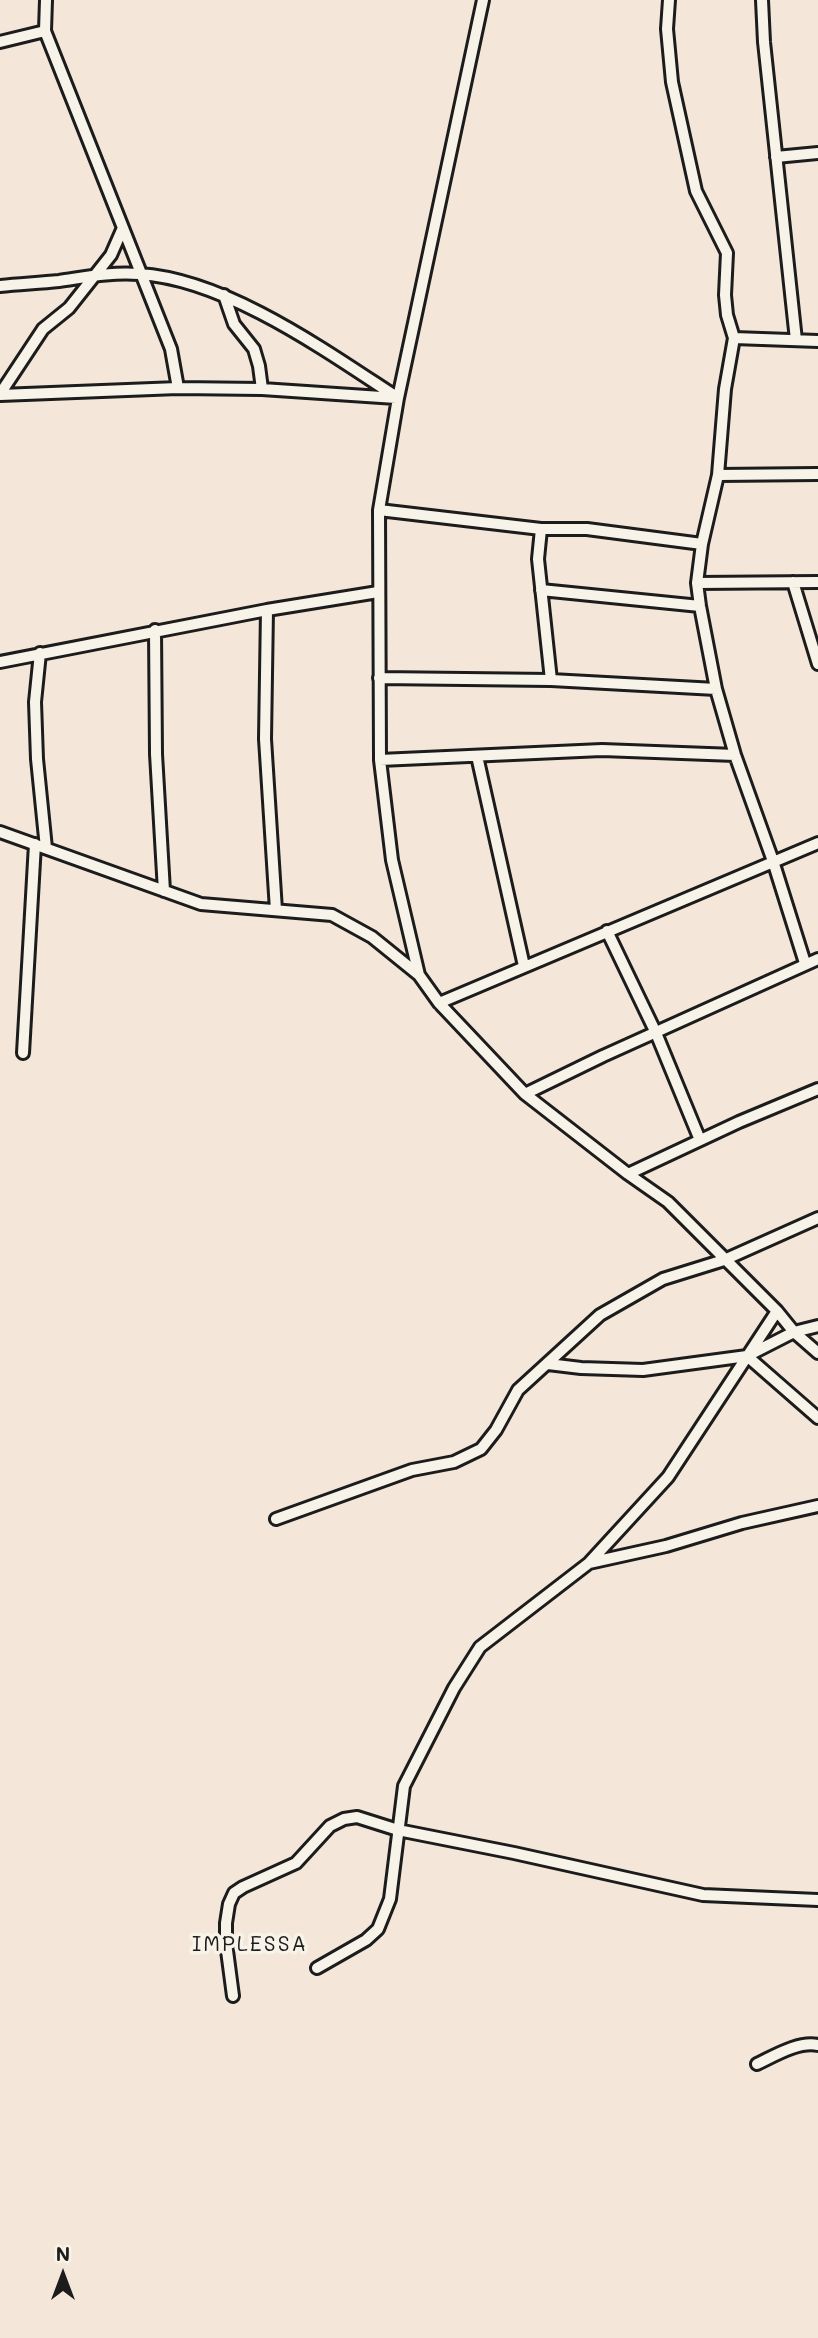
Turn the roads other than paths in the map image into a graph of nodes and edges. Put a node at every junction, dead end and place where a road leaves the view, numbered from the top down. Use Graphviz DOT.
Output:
graph roads {
  1 [pos="46,0"];
  2 [pos="483,0"];
  3 [pos="669,0"];
  4 [pos="762,0"];
  5 [pos="45,31"];
  6 [pos="0,43"];
  7 [pos="818,153"];
  8 [pos="776,157"];
  9 [pos="122,230"];
  10 [pos="95,274"];
  11 [pos="140,274"];
  12 [pos="0,286"];
  13 [pos="224,295"];
  14 [pos="734,338"];
  15 [pos="796,340"];
  16 [pos="818,341"];
  17 [pos="178,388"];
  18 [pos="262,389"];
  19 [pos="0,394"];
  20 [pos="398,398"];
  21 [pos="818,474"];
  22 [pos="718,475"];
  23 [pos="379,510"];
  24 [pos="541,529"];
  25 [pos="702,544"];
  26 [pos="793,582"];
  27 [pos="818,582"];
  28 [pos="697,583"];
  29 [pos="541,590"];
  30 [pos="379,592"];
  31 [pos="700,607"];
  32 [pos="267,610"];
  33 [pos="155,630"];
  34 [pos="40,653"];
  35 [pos="0,662"];
  36 [pos="818,664"];
  37 [pos="379,678"];
  38 [pos="551,680"];
  39 [pos="716,688"];
  40 [pos="735,755"];
  41 [pos="477,756"];
  42 [pos="380,760"];
  43 [pos="0,832"];
  44 [pos="818,843"];
  45 [pos="41,846"];
  46 [pos="773,861"];
  47 [pos="163,891"];
  48 [pos="276,910"];
  49 [pos="607,931"];
  50 [pos="818,959"];
  51 [pos="805,963"];
  52 [pos="524,966"];
  53 [pos="419,975"];
  54 [pos="439,1003"];
  55 [pos="656,1033"];
  56 [pos="23,1052"];
  57 [pos="818,1089"];
  58 [pos="525,1094"];
  59 [pos="700,1140"];
  60 [pos="628,1174"];
  61 [pos="818,1218"];
  62 [pos="724,1260"];
  63 [pos="777,1311"];
  64 [pos="818,1326"];
  65 [pos="794,1332"];
  66 [pos="818,1353"];
  67 [pos="747,1356"];
  68 [pos="548,1364"];
  69 [pos="818,1418"];
  70 [pos="818,1506"];
  71 [pos="276,1519"];
  72 [pos="589,1563"];
  73 [pos="398,1830"];
  74 [pos="818,1900"];
  75 [pos="317,1968"];
  76 [pos="233,1996"];
  77 [pos="818,2045"];
  78 [pos="757,2064"];
  1 -- 5 [label="street"];
  2 -- 20 [label="street"];
  3 -- 14 [label="street"];
  4 -- 8 [label="street"];
  5 -- 6 [label="street"];
  5 -- 9 [label="street"];
  7 -- 8 [label="street"];
  8 -- 15 [label="street"];
  9 -- 10 [label="street"];
  9 -- 11 [label="street"];
  10 -- 11 [label="street"];
  10 -- 12 [label="street"];
  10 -- 19 [label="street"];
  11 -- 13 [label="street"];
  11 -- 17 [label="street"];
  13 -- 18 [label="street"];
  13 -- 20 [label="street"];
  14 -- 15 [label="street"];
  14 -- 22 [label="street"];
  15 -- 16 [label="street"];
  17 -- 18 [label="street"];
  17 -- 19 [label="street"];
  18 -- 20 [label="street"];
  20 -- 23 [label="street"];
  21 -- 22 [label="street"];
  22 -- 25 [label="street"];
  23 -- 24 [label="street"];
  23 -- 30 [label="street"];
  24 -- 25 [label="street"];
  24 -- 29 [label="street"];
  25 -- 28 [label="street"];
  26 -- 27 [label="street"];
  26 -- 28 [label="street"];
  26 -- 36 [label="street"];
  28 -- 31 [label="street"];
  29 -- 31 [label="street"];
  29 -- 38 [label="street"];
  30 -- 32 [label="street"];
  30 -- 37 [label="street"];
  31 -- 39 [label="street"];
  32 -- 33 [label="street"];
  32 -- 48 [label="street"];
  33 -- 34 [label="street"];
  33 -- 47 [label="street"];
  34 -- 35 [label="street"];
  34 -- 45 [label="street"];
  37 -- 38 [label="street"];
  37 -- 42 [label="street"];
  38 -- 39 [label="street"];
  39 -- 40 [label="street"];
  40 -- 41 [label="street"];
  40 -- 46 [label="street"];
  41 -- 42 [label="street"];
  41 -- 52 [label="street"];
  42 -- 53 [label="street"];
  43 -- 45 [label="street"];
  44 -- 46 [label="street"];
  45 -- 47 [label="street"];
  45 -- 56 [label="street"];
  46 -- 49 [label="street"];
  46 -- 51 [label="street"];
  47 -- 48 [label="street"];
  48 -- 53 [label="street"];
  49 -- 52 [label="street"];
  49 -- 55 [label="street"];
  50 -- 51 [label="street"];
  51 -- 55 [label="street"];
  52 -- 54 [label="street"];
  53 -- 54 [label="street"];
  54 -- 58 [label="street"];
  55 -- 58 [label="street"];
  55 -- 59 [label="street"];
  57 -- 59 [label="street"];
  58 -- 60 [label="street"];
  59 -- 60 [label="street"];
  60 -- 62 [label="street"];
  61 -- 62 [label="street"];
  62 -- 63 [label="street"];
  62 -- 68 [label="street"];
  63 -- 65 [label="street"];
  63 -- 67 [label="street"];
  64 -- 65 [label="street"];
  65 -- 66 [label="street"];
  65 -- 67 [label="street"];
  67 -- 68 [label="street"];
  67 -- 69 [label="street"];
  67 -- 72 [label="street"];
  68 -- 71 [label="street"];
  70 -- 72 [label="street"];
  72 -- 73 [label="street"];
  73 -- 74 [label="street"];
  73 -- 75 [label="street"];
  73 -- 76 [label="street"];
  77 -- 78 [label="street"];
}
